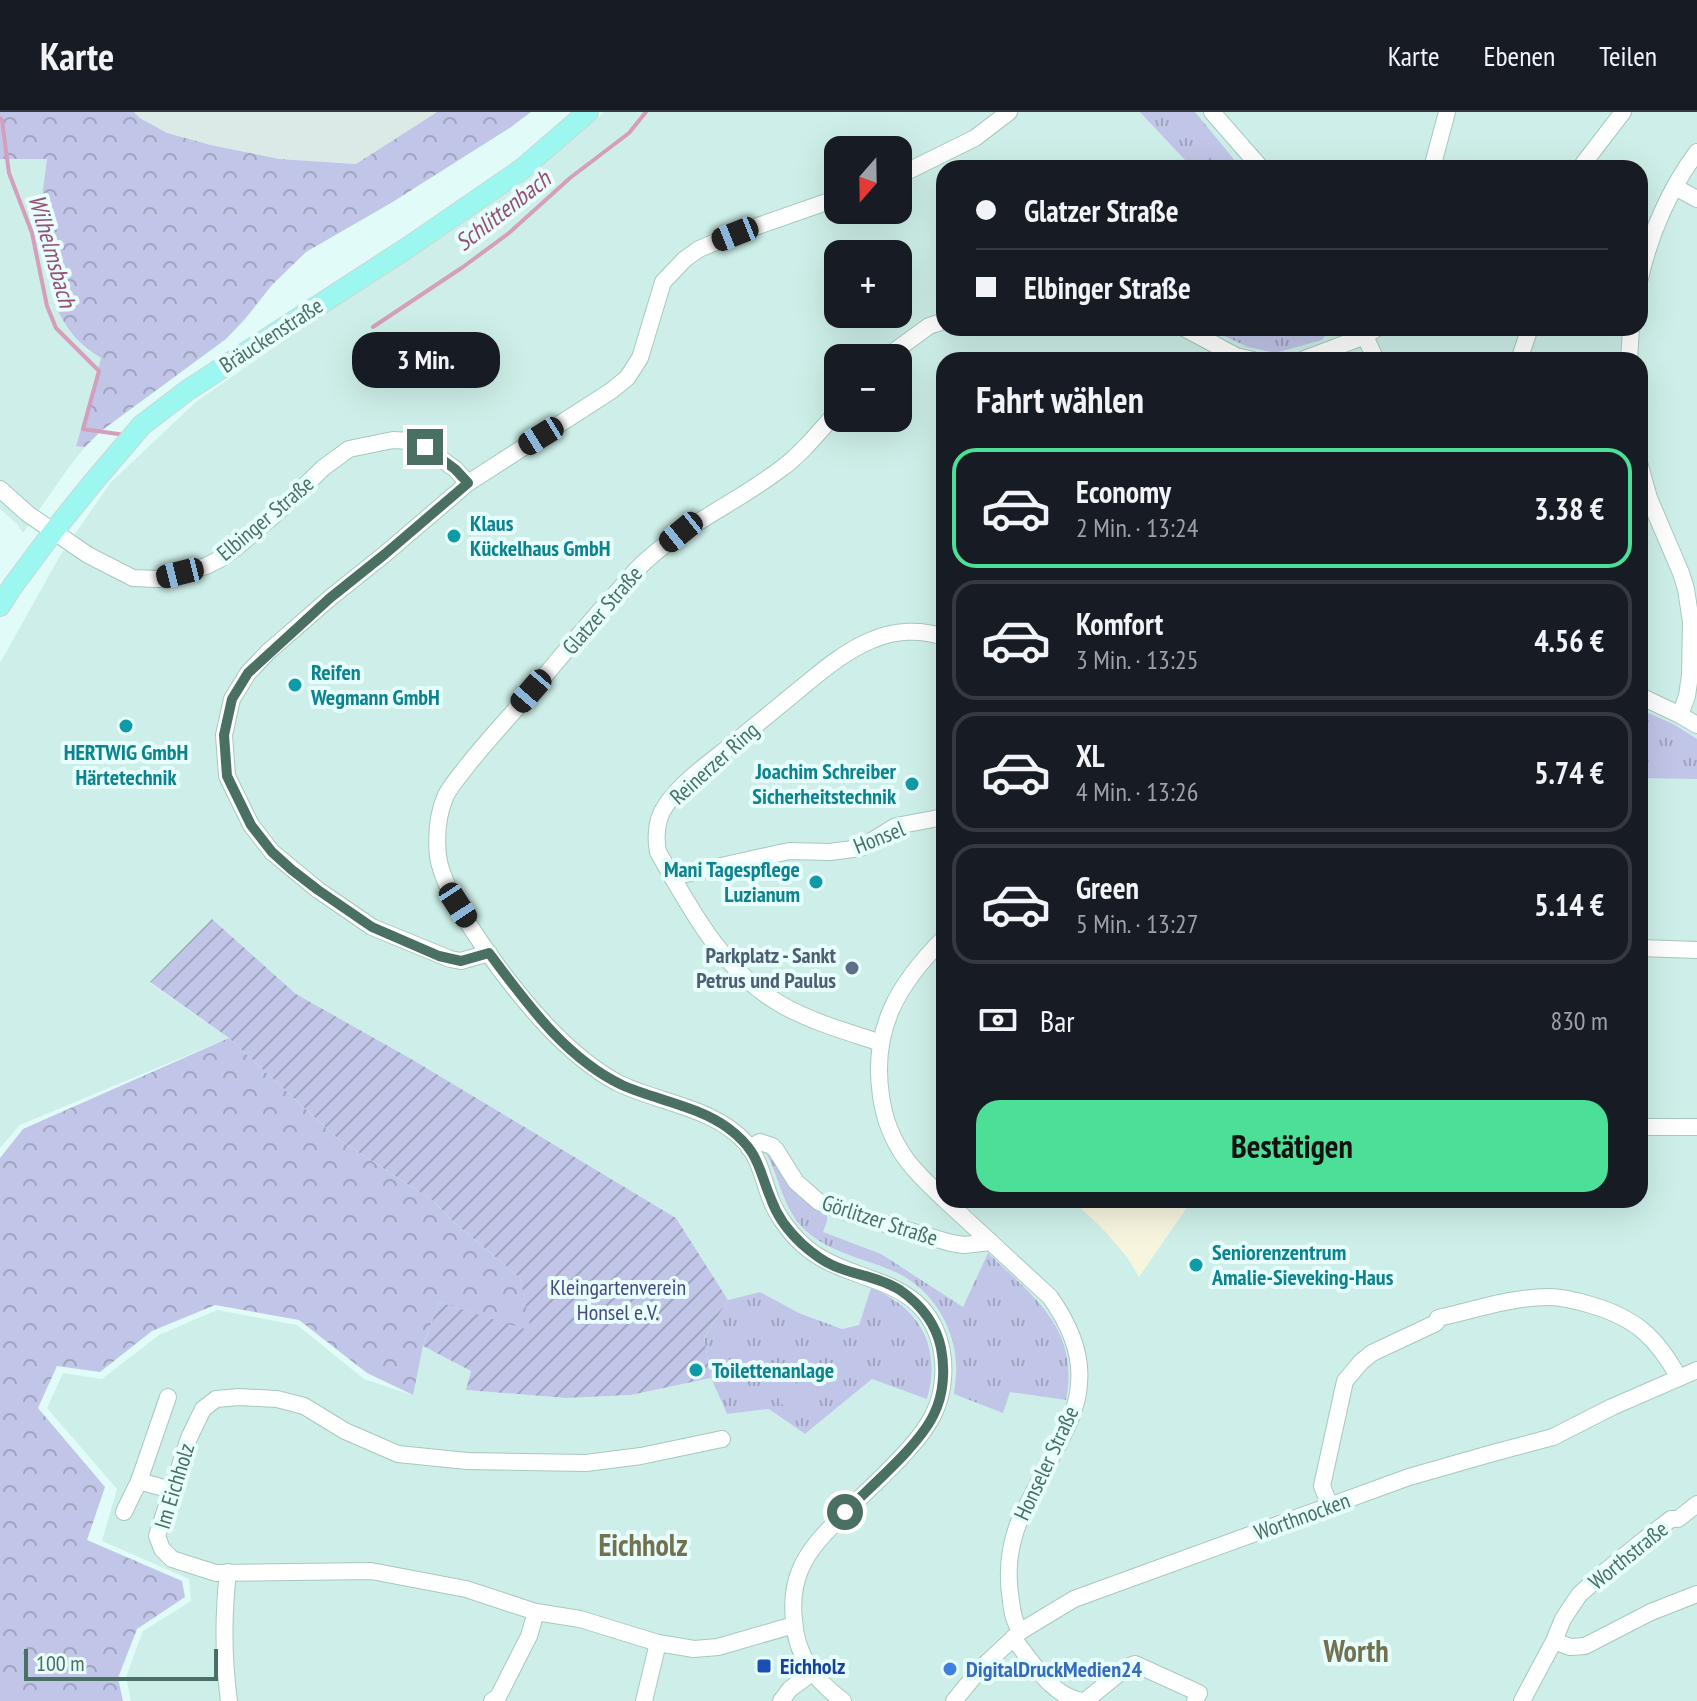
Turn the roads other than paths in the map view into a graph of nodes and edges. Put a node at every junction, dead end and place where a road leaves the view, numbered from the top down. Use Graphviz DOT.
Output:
graph roads {
  1 [pos="588,112"];
  2 [pos="1009,112"];
  3 [pos="1212,112"];
  4 [pos="1447,112"];
  5 [pos="1623,112"];
  6 [pos="1697,152"];
  7 [pos="1254,160"];
  8 [pos="1434,160"];
  9 [pos="1586,160"];
  10 [pos="912,169"];
  11 [pos="1675,187"];
  12 [pos="1697,199"];
  13 [pos="824,203"];
  14 [pos="1648,250"];
  15 [pos="936,324"];
  16 [pos="1199,336"];
  17 [pos="1357,336"];
  18 [pos="904,344"];
  19 [pos="1229,352"];
  20 [pos="1320,352"];
  21 [pos="824,426"];
  22 [pos="468,483"];
  23 [pos="0,489"];
  24 [pos="1648,494"];
  25 [pos="53,532"];
  26 [pos="0,606"];
  27 [pos="936,632"];
  28 [pos="1648,700"];
  29 [pos="1680,715"];
  30 [pos="1697,725"];
  31 [pos="936,818"];
  32 [pos="672,877"];
  33 [pos="936,947"];
  34 [pos="1648,948"];
  35 [pos="1697,950"];
  36 [pos="489,953"];
  37 [pos="881,1043"];
  38 [pos="1648,1127"];
  39 [pos="1697,1127"];
  40 [pos="749,1148"];
  41 [pos="936,1191"];
  42 [pos="954,1208"];
  43 [pos="991,1242"];
  44 [pos="1697,1370"];
  45 [pos="1679,1378"];
  46 [pos="168,1397"];
  47 [pos="722,1439"];
  48 [pos="139,1481"];
  49 [pos="171,1490"];
  50 [pos="1697,1504"];
  51 [pos="1330,1506"];
  52 [pos="124,1512"];
  53 [pos="228,1572"];
  54 [pos="1697,1594"];
  55 [pos="536,1612"];
  56 [pos="794,1625"];
  57 [pos="1017,1635"];
  58 [pos="1554,1641"];
  59 [pos="658,1643"];
  60 [pos="812,1673"];
  61 [pos="229,1701"];
  62 [pos="492,1701"];
  63 [pos="644,1701"];
  64 [pos="781,1701"];
  65 [pos="843,1701"];
  66 [pos="954,1701"];
  67 [pos="1083,1701"];
  68 [pos="1195,1701"];
  69 [pos="1522,1701"];
  1 -- 25 [label="main road, Bräuckenstraße"];
  2 -- 10 [label="street"];
  3 -- 7 [label="street"];
  4 -- 8 [label="street"];
  5 -- 9 [label="street"];
  6 -- 11 [label="street"];
  11 -- 12 [label="street"];
  11 -- 14 [label="street"];
  13 -- 22 [label="street"];
  15 -- 18 [label="street"];
  16 -- 19 [label="street"];
  17 -- 20 [label="street"];
  21 -- 36 [label="street, Glatzer Straße"];
  22 -- 25 [label="street, Elbinger Straße"];
  22 -- 36 [label="street"];
  23 -- 25 [label="street, Elbinger Straße"];
  24 -- 29 [label="street"];
  25 -- 26 [label="main road, Bräuckenstraße"];
  27 -- 32 [label="street, Reinerzer Ring"];
  28 -- 29 [label="street"];
  29 -- 30 [label="street"];
  31 -- 32 [label="street, Honsel"];
  32 -- 37 [label="street, Reinerzer Ring"];
  33 -- 37 [label="street, Honseler Straße"];
  34 -- 35 [label="street"];
  36 -- 40 [label="street, Glatzer Straße"];
  37 -- 41 [label="street, Honseler Straße"];
  38 -- 39 [label="street"];
  40 -- 43 [label="street, Görlitzer Straße"];
  40 -- 56 [label="street, Glatzer Straße"];
  42 -- 43 [label="street, Honseler Straße"];
  43 -- 57 [label="street, Honseler Straße"];
  44 -- 45 [label="street, Worthnocken"];
  45 -- 51 [label="street, Worthnocken"];
  45 -- 51 [label="street"];
  46 -- 48 [label="street"];
  47 -- 49 [label="street, Im Eichholz"];
  48 -- 49 [label="street"];
  48 -- 52 [label="street"];
  49 -- 53 [label="street, Im Eichholz"];
  50 -- 58 [label="street, Worthstraße"];
  51 -- 57 [label="street, Worthnocken"];
  53 -- 55 [label="street, Im Eichholz"];
  53 -- 61 [label="street"];
  54 -- 58 [label="street"];
  55 -- 59 [label="street, Im Eichholz"];
  55 -- 62 [label="street"];
  56 -- 59 [label="street, Im Eichholz"];
  56 -- 60 [label="street, Glatzer Straße"];
  57 -- 66 [label="street, Worthnocken"];
  57 -- 67 [label="street"];
  58 -- 69 [label="street, Worthstraße"];
  59 -- 63 [label="street"];
  60 -- 64 [label="street"];
  60 -- 65 [label="street, Glatzer Straße"];
  67 -- 68 [label="street"];
}
